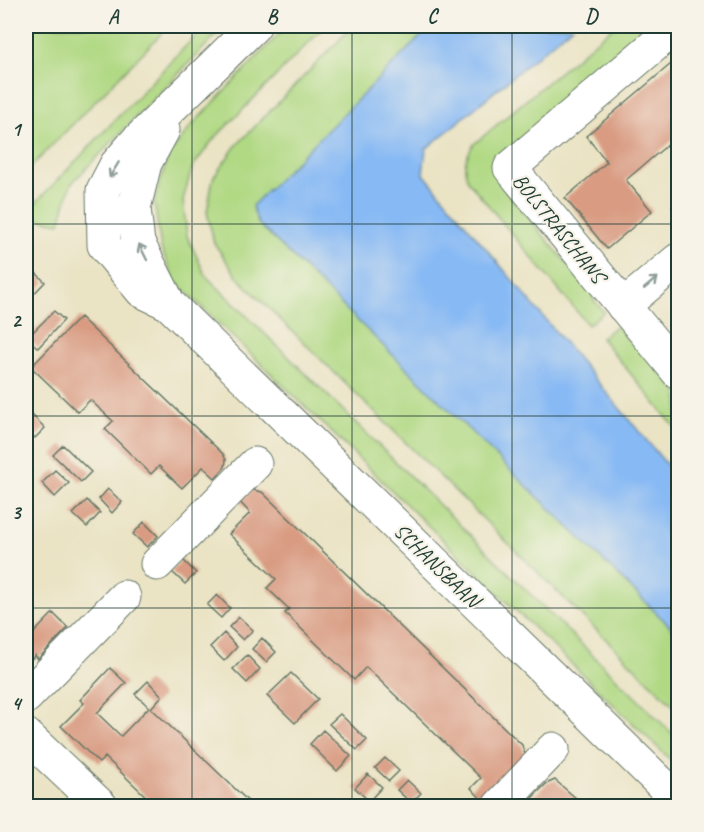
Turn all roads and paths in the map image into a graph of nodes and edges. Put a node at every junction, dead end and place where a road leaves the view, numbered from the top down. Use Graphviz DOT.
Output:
graph roads {
  1 [pos="254,26"];
  2 [pos="676,26"];
  3 [pos="678,260"];
  4 [pos="623,306"];
  5 [pos="678,372"];
  6 [pos="255,464"];
  7 [pos="157,564"];
  8 [pos="124,597"];
  9 [pos="26,697"];
  10 [pos="26,735"];
  11 [pos="553,749"];
  12 [pos="678,800"];
  13 [pos="101,807"];
  14 [pos="499,807"];
  1 -- 12 [label="street, SCHANSBAAN"];
  2 -- 4 [label="street, BOLSTRASCHANS"];
  4 -- 3 [label="street, one-way"];
  4 -- 5 [label="street, BOLSTRASCHANS"];
  6 -- 7 [label="street"];
  8 -- 9 [label="street"];
  10 -- 13 [label="street"];
  11 -- 14 [label="street"];
}
